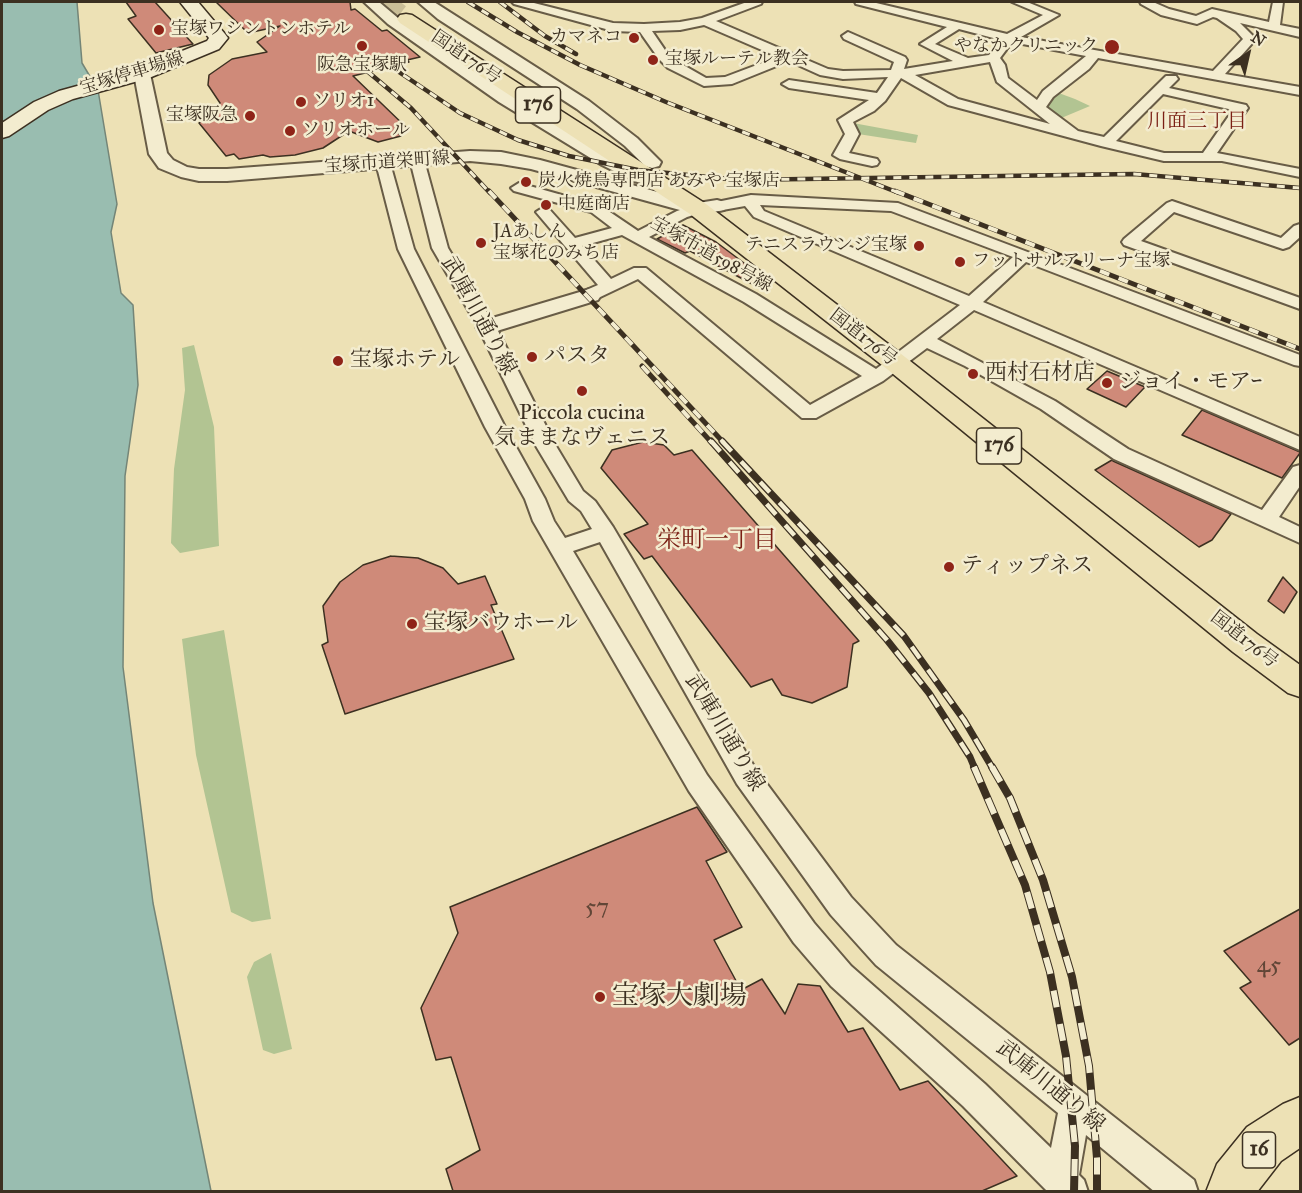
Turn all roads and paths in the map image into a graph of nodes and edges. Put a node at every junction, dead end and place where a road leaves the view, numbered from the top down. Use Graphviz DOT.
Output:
graph roads {
  1 [pos="189,2"];
  2 [pos="518,2"];
  3 [pos="757,2"];
  4 [pos="860,2"];
  5 [pos="1019,2"];
  6 [pos="1145,2"];
  7 [pos="1278,2"];
  8 [pos="376,5"];
  9 [pos="1197,6"];
  10 [pos="431,7"];
  11 [pos="1212,13"];
  12 [pos="705,21"];
  13 [pos="956,26"];
  14 [pos="1274,26"];
  15 [pos="644,28"];
  16 [pos="852,32"];
  17 [pos="1300,33"];
  18 [pos="1009,38"];
  19 [pos="1095,53"];
  20 [pos="791,56"];
  21 [pos="993,58"];
  22 [pos="967,63"];
  23 [pos="1179,68"];
  24 [pos="898,73"];
  25 [pos="1217,75"];
  26 [pos="135,76"];
  27 [pos="789,84"];
  28 [pos="1161,90"];
  29 [pos="1300,91"];
  30 [pos="880,98"];
  31 [pos="1038,108"];
  32 [pos="2,132"];
  33 [pos="1072,134"];
  34 [pos="1106,143"];
  35 [pos="1300,155"];
  36 [pos="1207,157"];
  37 [pos="417,160"];
  38 [pos="609,161"];
  39 [pos="383,162"];
  40 [pos="872,162"];
  41 [pos="533,164"];
  42 [pos="1294,171"];
  43 [pos="519,188"];
  44 [pos="669,192"];
  45 [pos="752,200"];
  46 [pos="707,208"];
  47 [pos="544,212"];
  48 [pos="1300,229"];
  49 [pos="631,233"];
  50 [pos="572,244"];
  51 [pos="1283,244"];
  52 [pos="1300,250"];
  53 [pos="1024,256"];
  54 [pos="600,291"];
  55 [pos="971,304"];
  56 [pos="1300,304"];
  57 [pos="487,327"];
  58 [pos="450,337"];
  59 [pos="901,358"];
  60 [pos="1300,362"];
  61 [pos="1300,444"];
  62 [pos="1300,472"];
  63 [pos="1266,520"];
  64 [pos="605,532"];
  65 [pos="1300,536"];
  66 [pos="561,547"];
  67 [pos="1300,655"];
  68 [pos="1300,683"];
  69 [pos="1075,1107"];
  70 [pos="1300,1121"];
  71 [pos="1067,1186"];
  72 [pos="1182,1191"];
  73 [pos="1230,1191"];
  1 -- 26 [label="main road, 宝塚停車場線"];
  2 -- 15 [label="street"];
  3 -- 12 [label="street"];
  4 -- 13 [label="street"];
  5 -- 18 [label="street"];
  6 -- 11 [label="street"];
  7 -- 14 [label="street"];
  8 -- 10 [label="street"];
  8 -- 38 [label="street"];
  9 -- 11 [label="street"];
  10 -- 44 [label="main road, 国道176号 / 176"];
  10 -- 46 [label="main road, 国道176号 / 176"];
  11 -- 14 [label="street"];
  11 -- 25 [label="street"];
  12 -- 15 [label="street"];
  12 -- 20 [label="street"];
  13 -- 18 [label="street"];
  13 -- 22 [label="street"];
  14 -- 17 [label="street"];
  15 -- 20 [label="street"];
  16 -- 24 [label="street"];
  18 -- 19 [label="street"];
  18 -- 21 [label="street"];
  19 -- 23 [label="street"];
  19 -- 31 [label="street"];
  20 -- 24 [label="street"];
  21 -- 22 [label="street"];
  21 -- 31 [label="street"];
  22 -- 24 [label="street"];
  23 -- 25 [label="street"];
  23 -- 28 [label="street"];
  24 -- 30 [label="street"];
  24 -- 33 [label="street"];
  25 -- 29 [label="street"];
  26 -- 32 [label="main road, 宝塚停車場線"];
  26 -- 39 [label="street, 宝塚市道栄町線"];
  27 -- 30 [label="street"];
  28 -- 34 [label="street"];
  28 -- 36 [label="street"];
  30 -- 40 [label="street"];
  31 -- 33 [label="street"];
  33 -- 34 [label="street"];
  34 -- 36 [label="street"];
  35 -- 42 [label="street"];
  36 -- 42 [label="street"];
  37 -- 39 [label="street, 宝塚市道栄町線"];
  37 -- 41 [label="street, 宝塚市道栄町線"];
  37 -- 57 [label="street, 武庫川通り線"];
  38 -- 41 [label="street"];
  38 -- 44 [label="street"];
  39 -- 58 [label="street, 武庫川通り線"];
  41 -- 46 [label="street, 宝塚市道栄町線"];
  43 -- 49 [label="street, 宝塚市道598号線"];
  44 -- 46 [label="main road, 国道176号 / 176"];
  45 -- 46 [label="street"];
  45 -- 53 [label="street"];
  45 -- 55 [label="street"];
  46 -- 49 [label="street"];
  46 -- 59 [label="main road, 国道176号 / 176"];
  47 -- 50 [label="street"];
  48 -- 51 [label="street"];
  49 -- 50 [label="street"];
  49 -- 59 [label="street, 宝塚市道598号線"];
  50 -- 54 [label="street"];
  51 -- 52 [label="street"];
  51 -- 56 [label="street"];
  53 -- 55 [label="street"];
  53 -- 60 [label="street"];
  54 -- 57 [label="street"];
  54 -- 59 [label="street"];
  55 -- 59 [label="street"];
  55 -- 61 [label="street"];
  57 -- 58 [label="street"];
  57 -- 64 [label="street, 武庫川通り線"];
  58 -- 66 [label="street, 武庫川通り線"];
  59 -- 63 [label="street, 宝塚市道598号線"];
  59 -- 67 [label="main road, 国道176号 / 176"];
  59 -- 68 [label="main road, 国道176号 / 176"];
  62 -- 63 [label="street"];
  63 -- 65 [label="street, 宝塚市道598号線"];
  64 -- 66 [label="street"];
  64 -- 69 [label="street, 武庫川通り線"];
  66 -- 71 [label="street, 武庫川通り線"];
  69 -- 71 [label="street"];
  69 -- 72 [label="street, 武庫川通り線"];
  70 -- 73 [label="main road, 16"];
}
